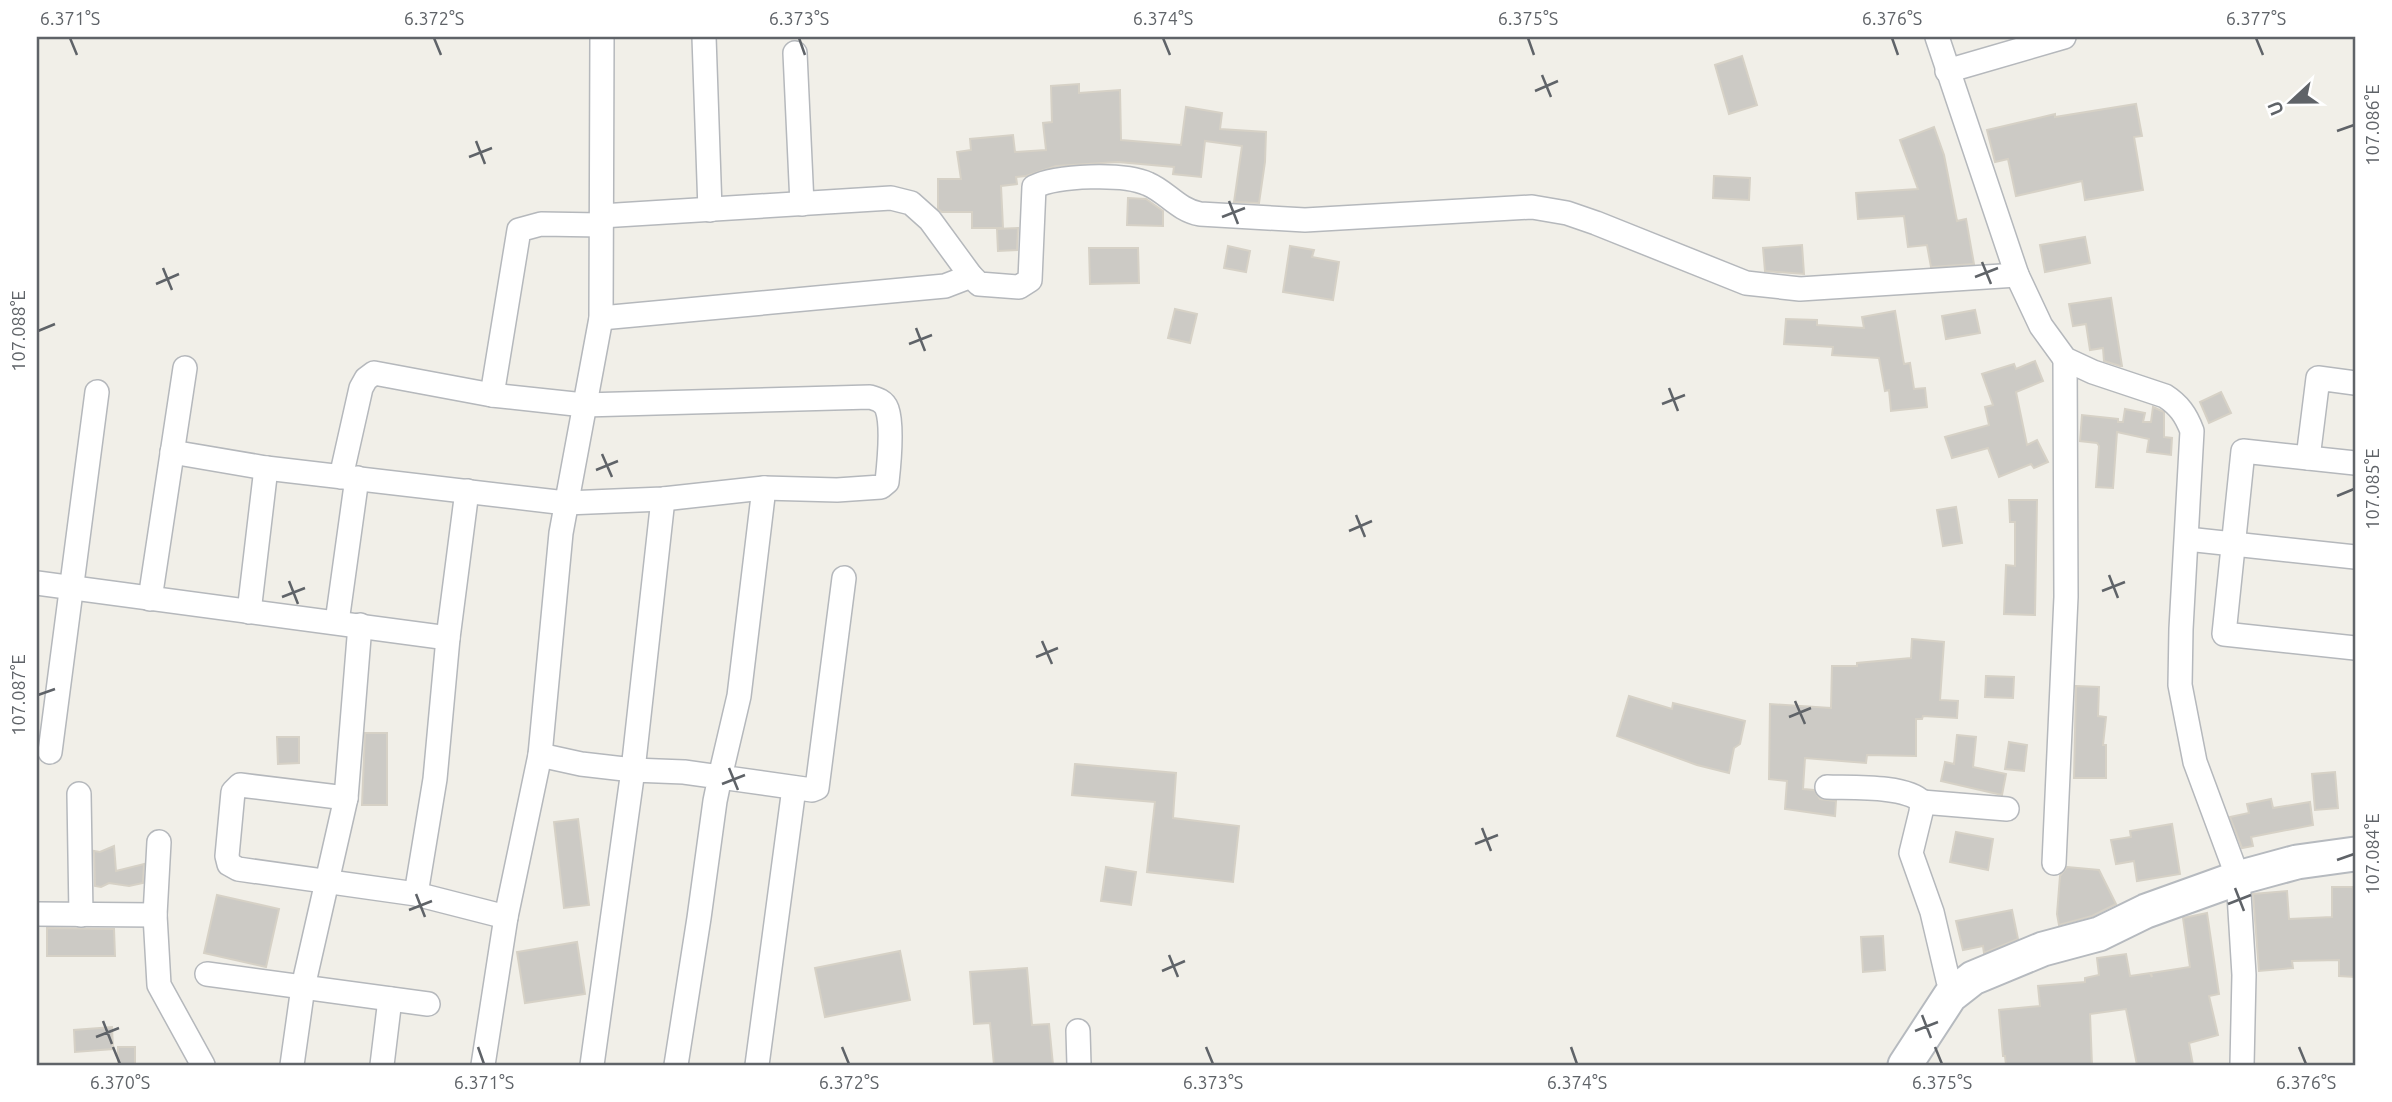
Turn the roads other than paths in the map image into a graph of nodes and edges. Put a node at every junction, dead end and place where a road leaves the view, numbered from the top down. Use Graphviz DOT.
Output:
graph roads {
  1 [pos="603,37"];
  2 [pos="704,37"];
  3 [pos="1937,37"];
  4 [pos="2064,37"];
  5 [pos="795,53"];
  6 [pos="1947,71"];
  7 [pos="802,204"];
  8 [pos="710,210"];
  9 [pos="601,220"];
  10 [pos="971,275"];
  11 [pos="2018,275"];
  12 [pos="601,318"];
  13 [pos="2065,359"];
  14 [pos="185,368"];
  15 [pos="2355,383"];
  16 [pos="97,393"];
  17 [pos="492,396"];
  18 [pos="584,405"];
  19 [pos="172,452"];
  20 [pos="2308,458"];
  21 [pos="2355,463"];
  22 [pos="266,468"];
  23 [pos="349,477"];
  24 [pos="764,488"];
  25 [pos="467,492"];
  26 [pos="663,499"];
  27 [pos="566,503"];
  28 [pos="2187,539"];
  29 [pos="2233,544"];
  30 [pos="2355,557"];
  31 [pos="844,578"];
  32 [pos="37,583"];
  33 [pos="72,589"];
  34 [pos="150,599"];
  35 [pos="249,612"];
  36 [pos="349,624"];
  37 [pos="448,638"];
  38 [pos="2355,649"];
  39 [pos="50,752"];
  40 [pos="540,755"];
  41 [pos="633,770"];
  42 [pos="720,777"];
  43 [pos="1827,787"];
  44 [pos="794,788"];
  45 [pos="79,794"];
  46 [pos="346,798"];
  47 [pos="1922,802"];
  48 [pos="2007,809"];
  49 [pos="159,842"];
  50 [pos="2355,854"];
  51 [pos="2054,863"];
  52 [pos="2238,878"];
  53 [pos="329,881"];
  54 [pos="416,894"];
  55 [pos="37,914"];
  56 [pos="81,915"];
  57 [pos="155,915"];
  58 [pos="506,918"];
  59 [pos="207,974"];
  60 [pos="303,987"];
  61 [pos="1957,989"];
  62 [pos="390,999"];
  63 [pos="428,1004"];
  64 [pos="1078,1031"];
  65 [pos="203,1065"];
  66 [pos="292,1065"];
  67 [pos="382,1065"];
  68 [pos="483,1065"];
  69 [pos="592,1065"];
  70 [pos="676,1065"];
  71 [pos="757,1065"];
  72 [pos="1079,1065"];
  73 [pos="1905,1065"];
  74 [pos="2242,1065"];
  1 -- 9 [label="street"];
  2 -- 8 [label="street"];
  3 -- 6 [label="street"];
  4 -- 6 [label="street"];
  5 -- 7 [label="street"];
  6 -- 11 [label="street"];
  7 -- 8 [label="street"];
  7 -- 10 [label="street"];
  8 -- 9 [label="street"];
  9 -- 12 [label="street"];
  9 -- 17 [label="street"];
  10 -- 11 [label="street"];
  10 -- 12 [label="street"];
  11 -- 13 [label="street"];
  12 -- 18 [label="street"];
  13 -- 28 [label="street"];
  13 -- 51 [label="street"];
  14 -- 19 [label="street"];
  15 -- 20 [label="street"];
  16 -- 33 [label="street"];
  17 -- 18 [label="street"];
  17 -- 23 [label="street"];
  18 -- 24 [label="street"];
  18 -- 27 [label="street"];
  19 -- 22 [label="street"];
  19 -- 34 [label="street"];
  20 -- 21 [label="street"];
  20 -- 29 [label="street"];
  22 -- 23 [label="street"];
  22 -- 35 [label="street"];
  23 -- 25 [label="street"];
  23 -- 36 [label="street"];
  24 -- 26 [label="street"];
  24 -- 42 [label="street"];
  25 -- 27 [label="street"];
  25 -- 37 [label="street"];
  26 -- 27 [label="street"];
  26 -- 41 [label="street"];
  27 -- 40 [label="street"];
  28 -- 29 [label="street"];
  28 -- 52 [label="street"];
  29 -- 30 [label="street"];
  29 -- 38 [label="street"];
  31 -- 44 [label="street"];
  32 -- 33 [label="street"];
  33 -- 34 [label="street"];
  33 -- 39 [label="street"];
  34 -- 35 [label="street"];
  35 -- 36 [label="street"];
  36 -- 37 [label="street"];
  36 -- 46 [label="street"];
  37 -- 54 [label="street"];
  40 -- 41 [label="street"];
  40 -- 58 [label="street"];
  41 -- 42 [label="street"];
  41 -- 69 [label="street"];
  42 -- 44 [label="street"];
  42 -- 70 [label="street"];
  43 -- 47 [label="street"];
  44 -- 71 [label="street"];
  45 -- 56 [label="street"];
  46 -- 53 [label="street"];
  46 -- 53 [label="street"];
  47 -- 48 [label="street"];
  47 -- 61 [label="street"];
  49 -- 57 [label="street"];
  50 -- 52 [label="street"];
  52 -- 61 [label="street"];
  52 -- 74 [label="street"];
  53 -- 54 [label="street"];
  53 -- 60 [label="street"];
  54 -- 58 [label="street"];
  55 -- 56 [label="street"];
  56 -- 57 [label="street"];
  57 -- 65 [label="street"];
  58 -- 68 [label="street"];
  59 -- 60 [label="street"];
  60 -- 62 [label="street"];
  60 -- 66 [label="street"];
  61 -- 73 [label="street"];
  62 -- 63 [label="street"];
  62 -- 67 [label="street"];
  64 -- 72 [label="street"];
}
